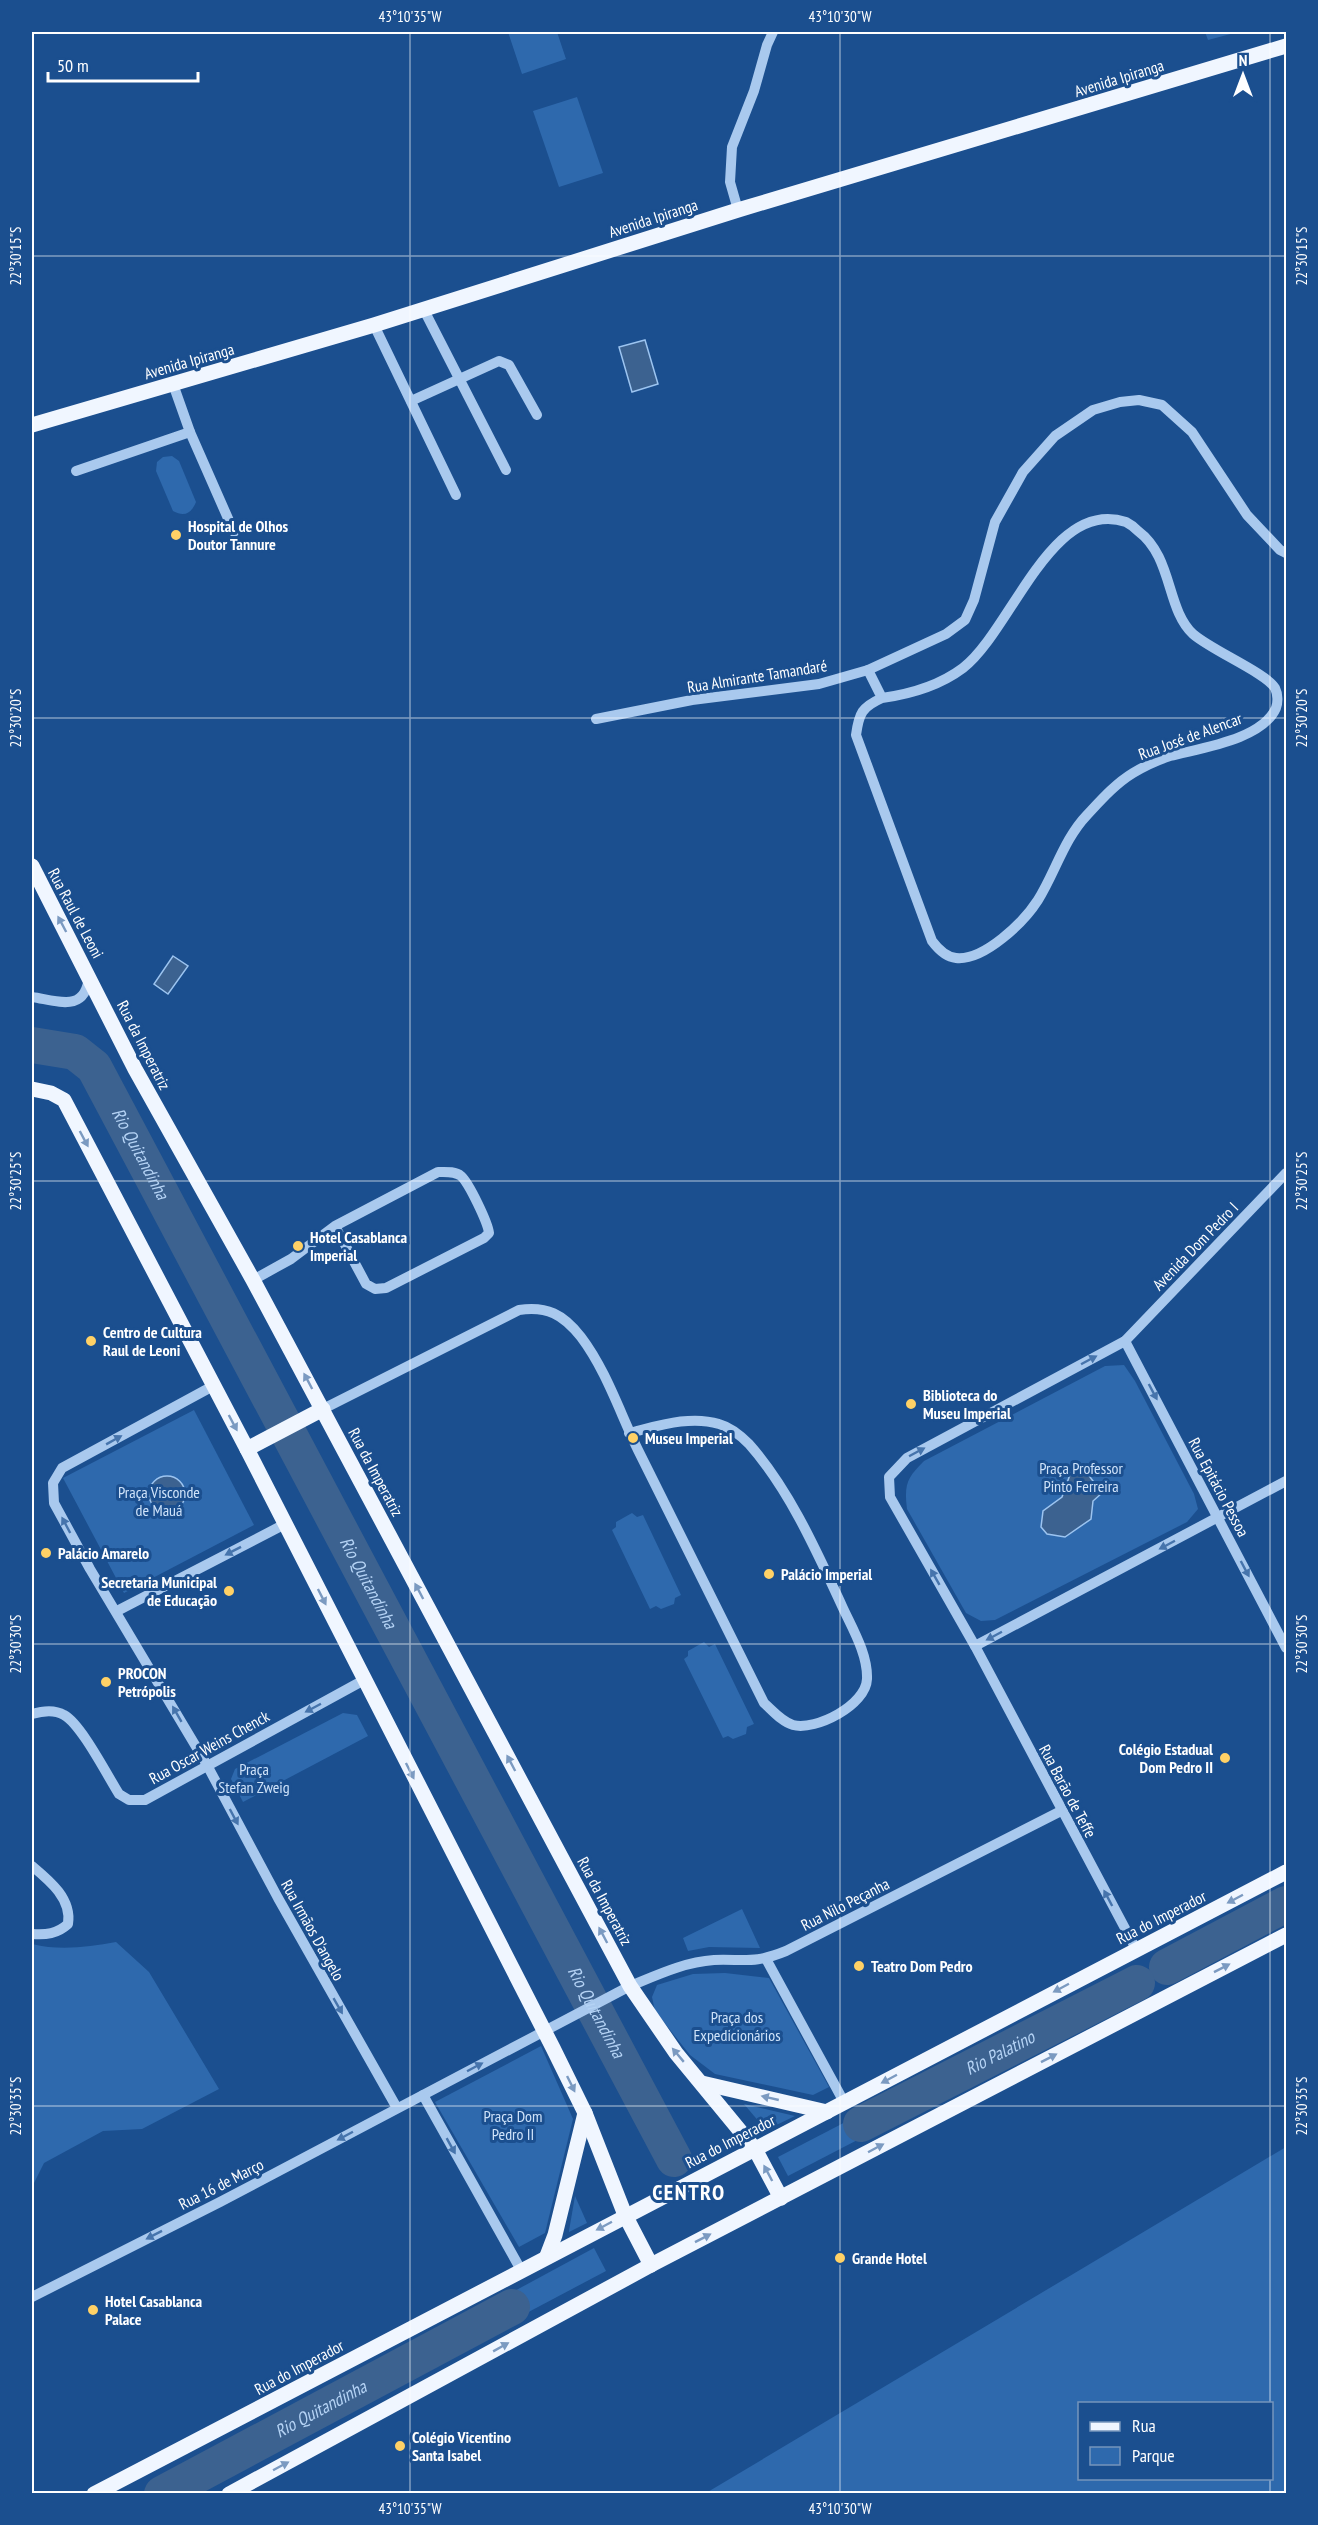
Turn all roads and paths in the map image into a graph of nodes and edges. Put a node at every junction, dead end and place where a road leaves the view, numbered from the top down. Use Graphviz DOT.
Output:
graph roads {
  1 [pos="773,32"];
  2 [pos="1287,46"];
  3 [pos="738,210"];
  4 [pos="424,310"];
  5 [pos="374,325"];
  6 [pos="459,377"];
  7 [pos="173,384"];
  8 [pos="411,401"];
  9 [pos="537,415"];
  10 [pos="32,425"];
  11 [pos="190,432"];
  12 [pos="506,470"];
  13 [pos="76,471"];
  14 [pos="456,495"];
  15 [pos="234,532"];
  16 [pos="1287,554"];
  17 [pos="868,670"];
  18 [pos="882,698"];
  19 [pos="596,719"];
  20 [pos="32,866"];
  21 [pos="89,976"];
  22 [pos="32,997"];
  23 [pos="32,1089"];
  24 [pos="1287,1173"];
  25 [pos="335,1226"];
  26 [pos="253,1280"];
  27 [pos="1125,1341"];
  28 [pos="213,1386"];
  29 [pos="322,1409"];
  30 [pos="629,1433"];
  31 [pos="247,1449"];
  32 [pos="1287,1481"];
  33 [pos="1218,1517"];
  34 [pos="285,1524"];
  35 [pos="117,1611"];
  36 [pos="975,1646"];
  37 [pos="1287,1648"];
  38 [pos="364,1680"];
  39 [pos="32,1714"];
  40 [pos="207,1765"];
  41 [pos="1061,1810"];
  42 [pos="32,1866"];
  43 [pos="1287,1872"];
  44 [pos="32,1934"];
  45 [pos="1287,1935"];
  46 [pos="1136,1949"];
  47 [pos="766,1959"];
  48 [pos="630,1986"];
  49 [pos="544,2032"];
  50 [pos="702,2083"];
  51 [pos="423,2095"];
  52 [pos="844,2102"];
  53 [pos="397,2108"];
  54 [pos="827,2112"];
  55 [pos="585,2113"];
  56 [pos="755,2149"];
  57 [pos="781,2198"];
  58 [pos="625,2215"];
  59 [pos="547,2256"];
  60 [pos="651,2265"];
  61 [pos="520,2270"];
  62 [pos="32,2297"];
  63 [pos="94,2493"];
  64 [pos="229,2493"];
  1 -- 3 [label="street"];
  2 -- 3 [label="main road, Avenida Ipiranga"];
  3 -- 4 [label="main road, Avenida Ipiranga"];
  4 -- 5 [label="main road, Avenida Ipiranga"];
  4 -- 6 [label="street"];
  5 -- 7 [label="main road, Avenida Ipiranga"];
  5 -- 8 [label="street"];
  6 -- 8 [label="street"];
  6 -- 9 [label="street"];
  6 -- 12 [label="street"];
  7 -- 10 [label="main road, Avenida Ipiranga"];
  7 -- 11 [label="street"];
  8 -- 14 [label="street"];
  11 -- 13 [label="street"];
  11 -- 15 [label="street"];
  16 -- 17 [label="street, Rua Almirante Tamandaré"];
  17 -- 18 [label="street"];
  17 -- 19 [label="street, Rua Almirante Tamandaré"];
  18 -- 18 [label="street, Rua José de Alencar"];
  21 -- 20 [label="main road, Rua Raul de Leoni, one-way"];
  21 -- 22 [label="street"];
  21 -- 26 [label="main road, Rua da Imperatriz"];
  23 -- 28 [label="main road, one-way"];
  24 -- 27 [label="street, Avenida Dom Pedro I"];
  25 -- 25 [label="street"];
  25 -- 26 [label="street"];
  29 -- 26 [label="main road, Rua da Imperatriz, one-way"];
  27 -- 33 [label="street, Rua Epitácio Pessoa, one-way"];
  36 -- 27 [label="street, one-way"];
  28 -- 31 [label="main road, one-way"];
  35 -- 28 [label="street, one-way"];
  29 -- 30 [label="street"];
  29 -- 31 [label="main road"];
  48 -- 29 [label="main road, Rua da Imperatriz, one-way"];
  30 -- 30 [label="street"];
  31 -- 34 [label="main road"];
  32 -- 33 [label="street"];
  33 -- 36 [label="street, one-way"];
  33 -- 37 [label="street, Rua Epitácio Pessoa, one-way"];
  34 -- 35 [label="street, one-way"];
  34 -- 38 [label="main road, one-way"];
  40 -- 35 [label="street, Rua Irmãos D'angelo, one-way"];
  36 -- 41 [label="street, Rua Barão de Teffe"];
  38 -- 40 [label="street, Rua Oscar Weins Chenck, one-way"];
  38 -- 49 [label="main road, one-way"];
  39 -- 40 [label="street, Rua Oscar Weins Chenck"];
  40 -- 53 [label="street, Rua Irmãos D'angelo, one-way"];
  46 -- 41 [label="street, Rua Barão de Teffe, one-way"];
  41 -- 47 [label="street, Rua Nilo Peçanha"];
  42 -- 44 [label="street"];
  43 -- 46 [label="main road, Rua do Imperador, one-way"];
  57 -- 45 [label="main road, one-way"];
  46 -- 52 [label="main road, Rua do Imperador, one-way"];
  47 -- 48 [label="street, Rua Nilo Peçanha"];
  47 -- 52 [label="street"];
  48 -- 49 [label="street, Rua Nilo Peçanha"];
  50 -- 48 [label="main road, one-way"];
  51 -- 49 [label="street, one-way"];
  49 -- 55 [label="main road, one-way"];
  54 -- 50 [label="main road, one-way"];
  50 -- 56 [label="main road"];
  51 -- 53 [label="street, Rua 16 de Março"];
  51 -- 61 [label="street, one-way"];
  52 -- 54 [label="main road, Rua do Imperador"];
  53 -- 62 [label="street, Rua 16 de Março, one-way"];
  54 -- 56 [label="main road, Rua do Imperador"];
  55 -- 58 [label="main road"];
  55 -- 59 [label="main road"];
  57 -- 56 [label="main road, one-way"];
  56 -- 58 [label="main road, Rua do Imperador"];
  60 -- 57 [label="main road, one-way"];
  58 -- 59 [label="main road, Rua do Imperador, one-way"];
  58 -- 60 [label="main road"];
  59 -- 61 [label="main road, Rua do Imperador"];
  64 -- 60 [label="main road, one-way"];
  61 -- 63 [label="main road, Rua do Imperador"];
}
